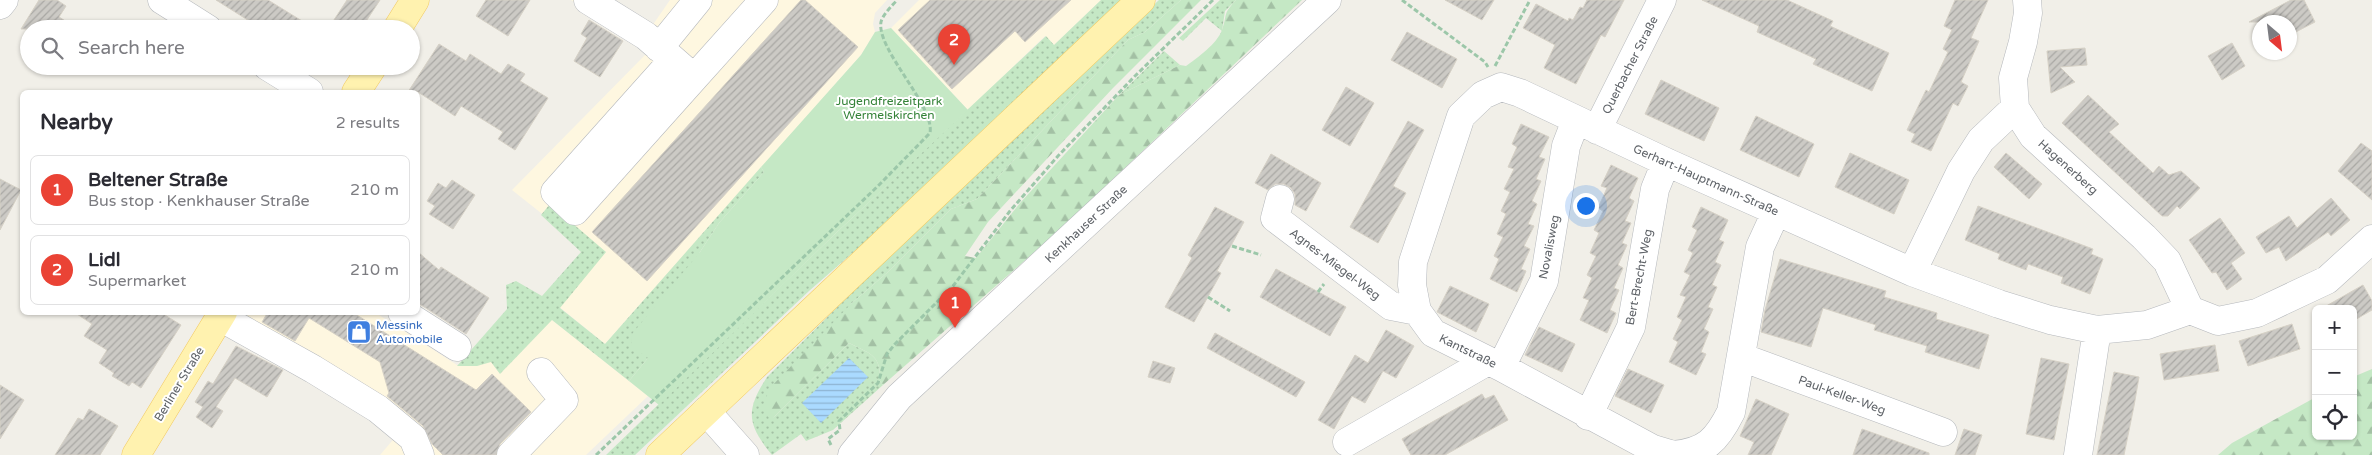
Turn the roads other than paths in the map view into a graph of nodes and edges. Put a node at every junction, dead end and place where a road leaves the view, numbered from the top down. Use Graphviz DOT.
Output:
graph roads {
  1 [pos="4,0"];
  2 [pos="162,0"];
  3 [pos="415,0"];
  4 [pos="588,0"];
  5 [pos="698,0"];
  6 [pos="764,0"];
  7 [pos="1141,0"];
  8 [pos="1327,0"];
  9 [pos="1662,0"];
  10 [pos="2027,0"];
  11 [pos="0,6"];
  12 [pos="194,20"];
  13 [pos="402,20"];
  14 [pos="666,54"];
  15 [pos="282,75"];
  16 [pos="367,75"];
  17 [pos="694,78"];
  18 [pos="1501,87"];
  19 [pos="306,90"];
  20 [pos="357,90"];
  21 [pos="2015,108"];
  22 [pos="1586,125"];
  23 [pos="1666,162"];
  24 [pos="1280,199"];
  25 [pos="1776,212"];
  26 [pos="2372,239"];
  27 [pos="1912,272"];
  28 [pos="2190,310"];
  29 [pos="1417,311"];
  30 [pos="221,315"];
  31 [pos="407,315"];
  32 [pos="2098,330"];
  33 [pos="457,347"];
  34 [pos="1741,357"];
  35 [pos="1495,364"];
  36 [pos="541,372"];
  37 [pos="706,411"];
  38 [pos="1588,416"];
  39 [pos="1943,432"];
  40 [pos="1347,442"];
  41 [pos="1703,452"];
  42 [pos="844,453"];
  43 [pos="136,455"];
  44 [pos="420,455"];
  45 [pos="511,455"];
  46 [pos="660,455"];
  47 [pos="744,455"];
  48 [pos="1673,455"];
  49 [pos="2078,455"];
  1 -- 11 [label="street"];
  2 -- 12 [label="street"];
  3 -- 13 [label="main road"];
  4 -- 14 [label="street"];
  5 -- 14 [label="street"];
  6 -- 17 [label="street"];
  7 -- 37 [label="main road"];
  8 -- 42 [label="street, Kenkhauser Straße"];
  9 -- 22 [label="street, Querbacher Straße"];
  10 -- 21 [label="street, Hagenerberg"];
  14 -- 17 [label="street"];
  14 -- 17 [label="street"];
  15 -- 19 [label="street"];
  16 -- 20 [label="main road"];
  18 -- 22 [label="street, Gerhart-Hauptmann-Straße"];
  18 -- 29 [label="street, Kantstraße"];
  21 -- 27 [label="street"];
  21 -- 28 [label="street, Hagenerberg"];
  22 -- 23 [label="street, Gerhart-Hauptmann-Straße"];
  22 -- 35 [label="street, Novalisweg"];
  23 -- 25 [label="street, Gerhart-Hauptmann-Straße"];
  23 -- 38 [label="street, Bert-Brecht-Weg"];
  24 -- 29 [label="street, Agnes-Miegel-Weg"];
  25 -- 27 [label="street, Gerhart-Hauptmann-Straße"];
  25 -- 34 [label="street, Kantstraße"];
  26 -- 28 [label="street"];
  27 -- 32 [label="street, Gerhart-Hauptmann-Straße"];
  28 -- 32 [label="street"];
  29 -- 35 [label="street, Kantstraße"];
  30 -- 43 [label="main road, Berliner Straße"];
  30 -- 44 [label="street"];
  31 -- 33 [label="street"];
  32 -- 49 [label="street"];
  34 -- 39 [label="street, Paul-Keller-Weg"];
  34 -- 41 [label="street, Kantstraße"];
  35 -- 38 [label="street, Kantstraße"];
  35 -- 40 [label="street"];
  36 -- 45 [label="street"];
  37 -- 46 [label="main road"];
  37 -- 47 [label="street"];
  38 -- 48 [label="street, Kantstraße"];
  41 -- 48 [label="street, Kantstraße"];
}
